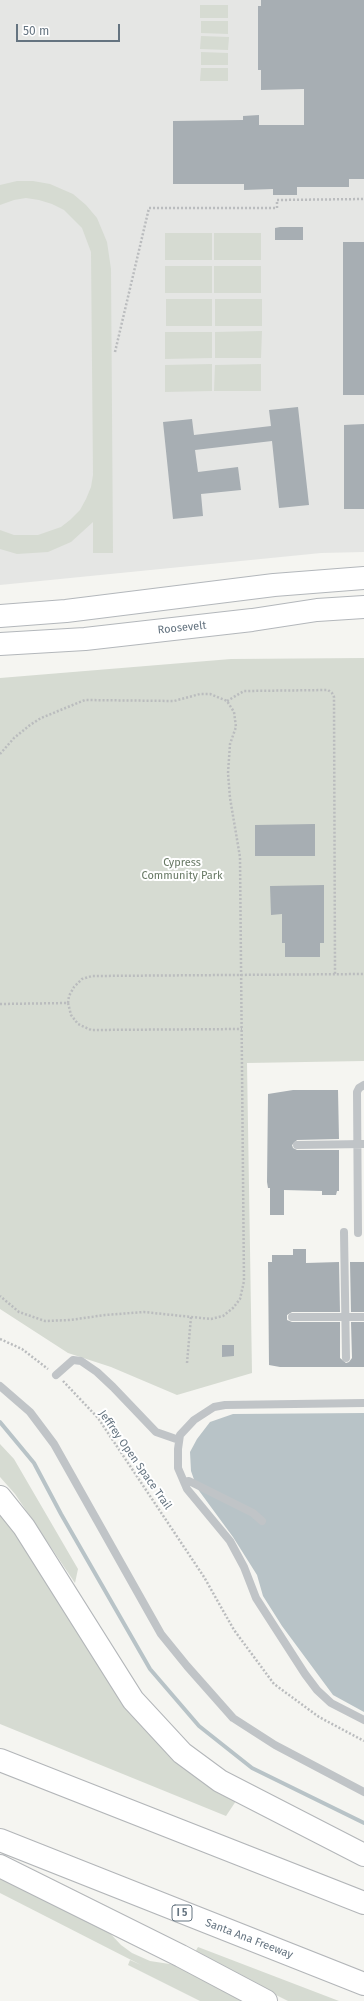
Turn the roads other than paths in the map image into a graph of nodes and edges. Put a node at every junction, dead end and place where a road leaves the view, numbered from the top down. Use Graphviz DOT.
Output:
graph roads {
  1 [pos="364,578"];
  2 [pos="364,607"];
  3 [pos="0,616"];
  4 [pos="0,644"];
  5 [pos="364,1084"];
  6 [pos="297,1144"];
  7 [pos="361,1144"];
  8 [pos="344,1232"];
  9 [pos="358,1232"];
  10 [pos="292,1317"];
  11 [pos="346,1317"];
  12 [pos="364,1317"];
  13 [pos="346,1358"];
  14 [pos="56,1375"];
  15 [pos="0,1386"];
  16 [pos="364,1404"];
  17 [pos="179,1440"];
  18 [pos="184,1482"];
  19 [pos="0,1497"];
  20 [pos="262,1521"];
  21 [pos="364,1720"];
  22 [pos="0,1760"];
  23 [pos="364,1792"];
  24 [pos="0,1840"];
  25 [pos="364,1855"];
  26 [pos="0,1866"];
  27 [pos="364,1902"];
  28 [pos="364,1984"];
  29 [pos="266,2001"];
  1 -- 3 [label="main road"];
  2 -- 4 [label="main road, Roosevelt"];
  5 -- 7 [label="lane"];
  6 -- 7 [label="lane"];
  7 -- 9 [label="lane"];
  8 -- 11 [label="lane"];
  10 -- 11 [label="lane"];
  11 -- 12 [label="lane"];
  11 -- 13 [label="lane"];
  14 -- 17 [label="lane"];
  15 -- 23 [label="lane"];
  16 -- 17 [label="lane"];
  17 -- 18 [label="lane"];
  18 -- 20 [label="lane"];
  18 -- 21 [label="lane"];
  19 -- 25 [label="main road"];
  22 -- 27 [label="main road"];
  24 -- 28 [label="main road, Santa Ana Freeway / I 5"];
  26 -- 29 [label="main road"];
}
